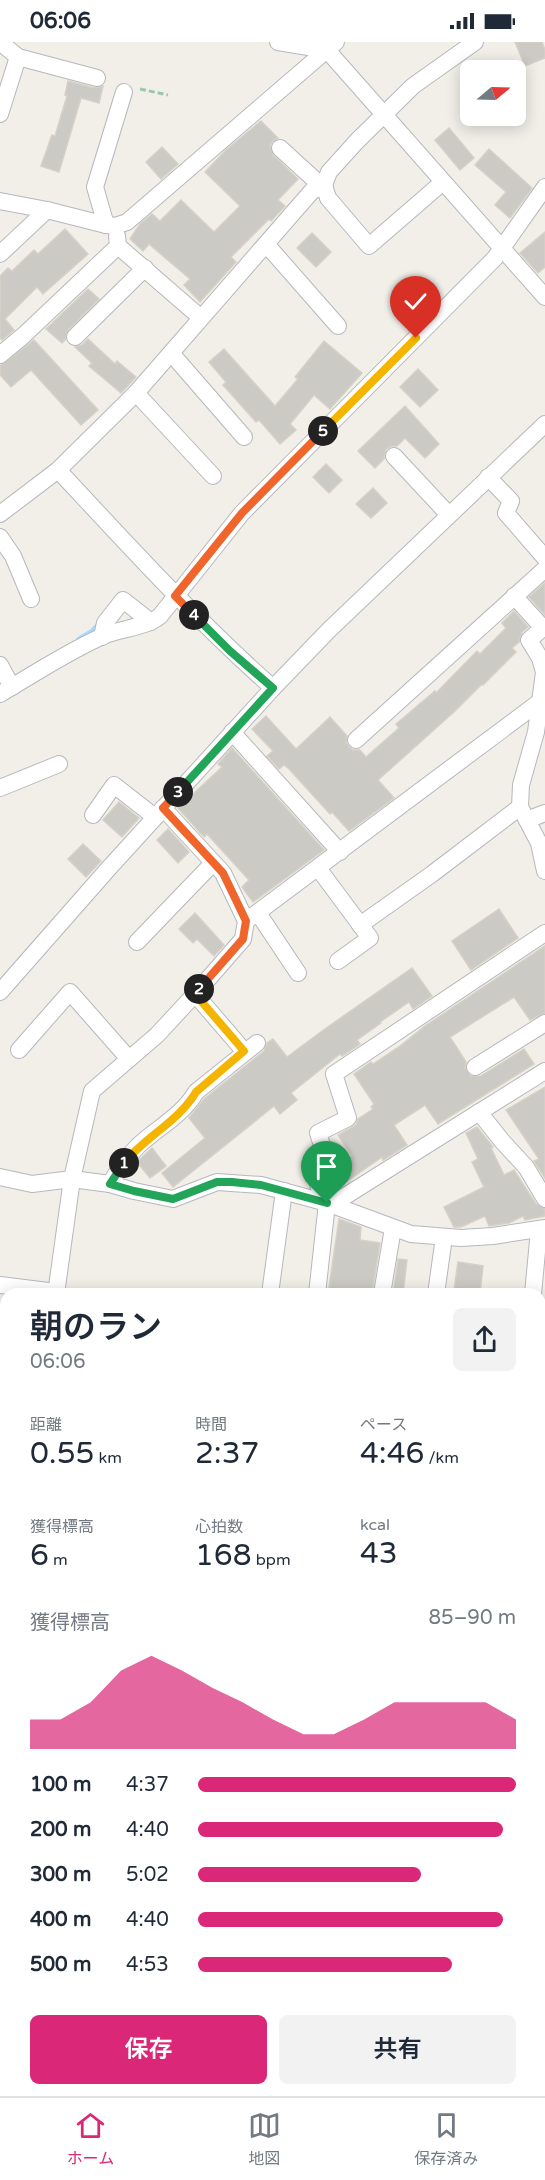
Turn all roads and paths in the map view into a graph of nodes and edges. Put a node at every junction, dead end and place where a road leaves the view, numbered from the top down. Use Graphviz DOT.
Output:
graph roads {
  1 [pos="0,42"];
  2 [pos="279,42"];
  3 [pos="475,42"];
  4 [pos="332,46"];
  5 [pos="18,57"];
  6 [pos="97,78"];
  7 [pos="124,92"];
  8 [pos="381,111"];
  9 [pos="0,114"];
  10 [pos="280,148"];
  11 [pos="317,181"];
  12 [pos="443,182"];
  13 [pos="545,187"];
  14 [pos="0,201"];
  15 [pos="47,210"];
  16 [pos="111,226"];
  17 [pos="266,244"];
  18 [pos="118,246"];
  19 [pos="504,252"];
  20 [pos="0,254"];
  21 [pos="145,268"];
  22 [pos="545,297"];
  23 [pos="197,314"];
  24 [pos="338,326"];
  25 [pos="75,338"];
  26 [pos="171,353"];
  27 [pos="0,355"];
  28 [pos="136,393"];
  29 [pos="545,424"];
  30 [pos="244,438"];
  31 [pos="394,456"];
  32 [pos="58,470"];
  33 [pos="213,476"];
  34 [pos="488,477"];
  35 [pos="446,511"];
  36 [pos="0,514"];
  37 [pos="0,537"];
  38 [pos="545,558"];
  39 [pos="545,569"];
  40 [pos="514,596"];
  41 [pos="32,599"];
  42 [pos="179,599"];
  43 [pos="155,620"];
  44 [pos="544,627"];
  45 [pos="102,637"];
  46 [pos="5,681"];
  47 [pos="270,685"];
  48 [pos="542,700"];
  49 [pos="541,731"];
  50 [pos="232,732"];
  51 [pos="356,740"];
  52 [pos="59,764"];
  53 [pos="0,788"];
  54 [pos="153,812"];
  55 [pos="523,813"];
  56 [pos="545,813"];
  57 [pos="93,814"];
  58 [pos="340,852"];
  59 [pos="213,863"];
  60 [pos="318,868"];
  61 [pos="545,871"];
  62 [pos="252,917"];
  63 [pos="360,925"];
  64 [pos="545,933"];
  65 [pos="137,942"];
  66 [pos="338,961"];
  67 [pos="298,973"];
  68 [pos="0,992"];
  69 [pos="195,994"];
  70 [pos="545,1023"];
  71 [pos="19,1050"];
  72 [pos="129,1059"];
  73 [pos="474,1067"];
  74 [pos="545,1071"];
  75 [pos="479,1112"];
  76 [pos="0,1177"];
  77 [pos="72,1179"];
  78 [pos="110,1184"];
  79 [pos="284,1191"];
  80 [pos="545,1199"];
  81 [pos="327,1204"];
  82 [pos="393,1228"];
  83 [pos="542,1229"];
  84 [pos="444,1237"];
  85 [pos="0,1285"];
  86 [pos="21,1288"];
  87 [pos="57,1288"];
  88 [pos="271,1288"];
  89 [pos="318,1288"];
  90 [pos="383,1288"];
  91 [pos="437,1288"];
  92 [pos="535,1288"];
  1 -- 5 [label="street"];
  2 -- 4 [label="street"];
  3 -- 8 [label="street"];
  4 -- 8 [label="street"];
  4 -- 16 [label="street"];
  5 -- 6 [label="street"];
  5 -- 9 [label="street"];
  7 -- 16 [label="street"];
  8 -- 11 [label="street"];
  8 -- 12 [label="street"];
  10 -- 11 [label="street"];
  11 -- 12 [label="street"];
  11 -- 17 [label="street"];
  12 -- 19 [label="street"];
  13 -- 19 [label="street"];
  14 -- 15 [label="street"];
  15 -- 16 [label="street"];
  15 -- 20 [label="street"];
  16 -- 18 [label="street"];
  17 -- 23 [label="street"];
  17 -- 24 [label="street"];
  18 -- 21 [label="street"];
  18 -- 27 [label="street"];
  19 -- 22 [label="street"];
  19 -- 42 [label="street"];
  21 -- 23 [label="street"];
  21 -- 25 [label="street"];
  23 -- 26 [label="street"];
  26 -- 28 [label="street"];
  26 -- 30 [label="street"];
  28 -- 32 [label="street"];
  28 -- 33 [label="street"];
  29 -- 34 [label="street"];
  31 -- 35 [label="street"];
  32 -- 36 [label="street"];
  32 -- 42 [label="street"];
  34 -- 35 [label="street"];
  34 -- 38 [label="street"];
  35 -- 47 [label="street"];
  37 -- 41 [label="street"];
  39 -- 40 [label="street"];
  40 -- 44 [label="street"];
  40 -- 51 [label="street"];
  42 -- 43 [label="street"];
  42 -- 47 [label="street"];
  43 -- 45 [label="street"];
  43 -- 45 [label="street"];
  44 -- 48 [label="street"];
  45 -- 46 [label="street"];
  47 -- 50 [label="street"];
  48 -- 49 [label="street"];
  48 -- 58 [label="street"];
  49 -- 55 [label="street"];
  50 -- 54 [label="street"];
  50 -- 58 [label="street"];
  52 -- 53 [label="street"];
  54 -- 57 [label="street"];
  54 -- 59 [label="street"];
  54 -- 68 [label="street"];
  55 -- 56 [label="street"];
  55 -- 61 [label="street"];
  55 -- 63 [label="street"];
  58 -- 60 [label="street"];
  59 -- 62 [label="street"];
  59 -- 65 [label="street"];
  60 -- 62 [label="street"];
  60 -- 63 [label="street"];
  62 -- 67 [label="street"];
  62 -- 69 [label="street"];
  63 -- 66 [label="street"];
  64 -- 81 [label="street"];
  69 -- 72 [label="street"];
  69 -- 78 [label="street"];
  70 -- 73 [label="street"];
  71 -- 72 [label="street"];
  72 -- 77 [label="street"];
  74 -- 75 [label="street"];
  75 -- 80 [label="street"];
  75 -- 81 [label="street"];
  76 -- 77 [label="street"];
  77 -- 78 [label="street"];
  77 -- 87 [label="street"];
  78 -- 79 [label="street"];
  79 -- 81 [label="street"];
  79 -- 88 [label="street"];
  81 -- 82 [label="street"];
  81 -- 89 [label="street"];
  82 -- 84 [label="street"];
  82 -- 90 [label="street"];
  83 -- 84 [label="street"];
  83 -- 92 [label="street"];
  84 -- 91 [label="street"];
  85 -- 86 [label="street"];
}
